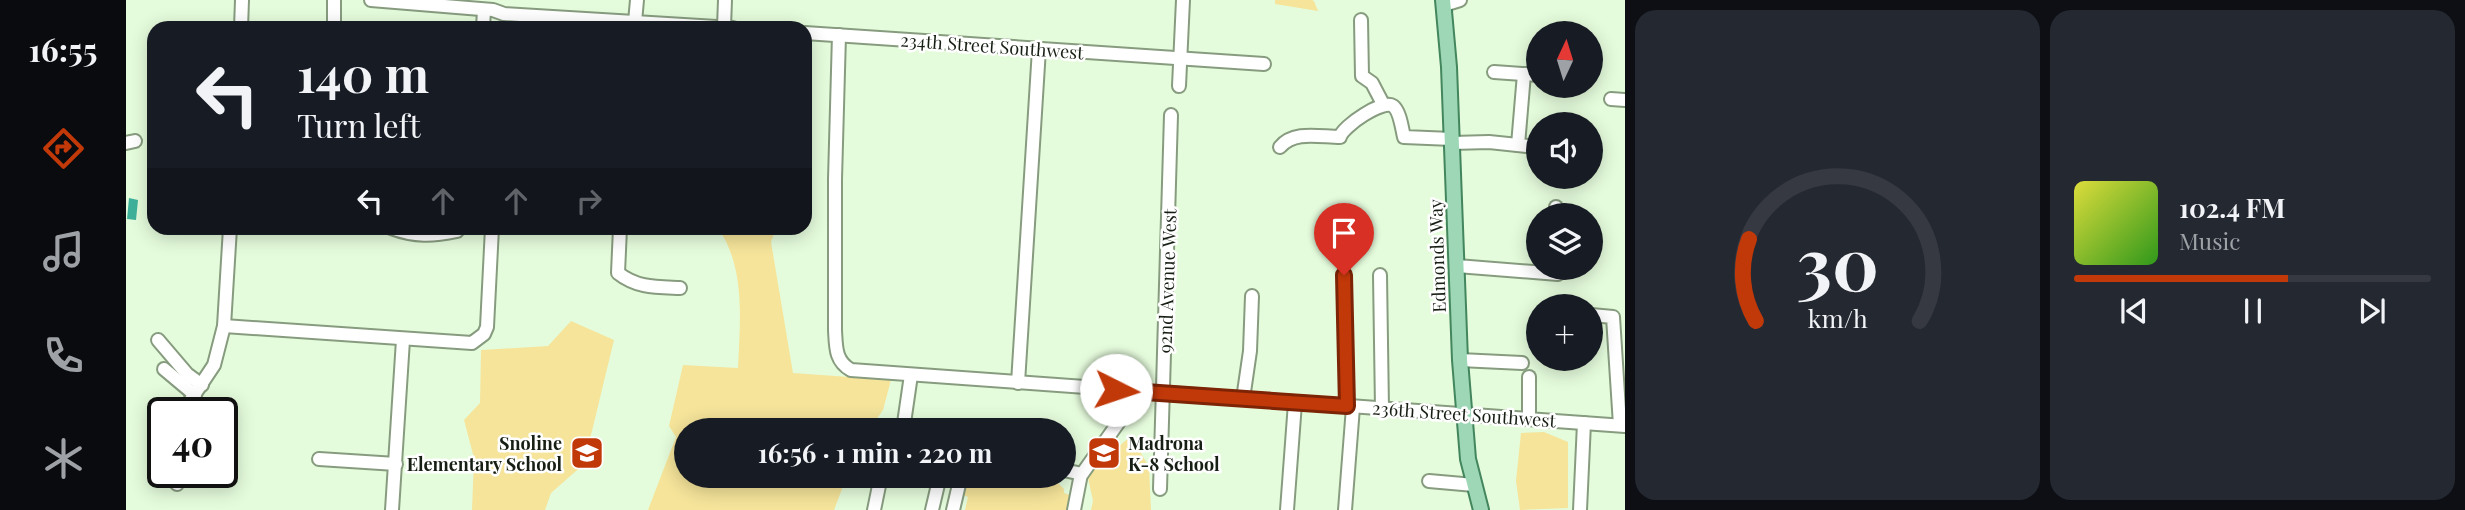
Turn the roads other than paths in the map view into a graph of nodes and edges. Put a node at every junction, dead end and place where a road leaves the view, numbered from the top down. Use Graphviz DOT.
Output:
graph roads {
  1 [pos="242,0"];
  2 [pos="334,0"];
  3 [pos="371,0"];
  4 [pos="637,0"];
  5 [pos="725,0"];
  6 [pos="1183,0"];
  7 [pos="1460,0"];
  8 [pos="1443,2"];
  9 [pos="496,12"];
  10 [pos="1361,19"];
  11 [pos="240,21"];
  12 [pos="334,21"];
  13 [pos="621,21"];
  14 [pos="635,21"];
  15 [pos="724,21"];
  16 [pos="812,33"];
  17 [pos="839,35"];
  18 [pos="1039,50"];
  19 [pos="1180,59"];
  20 [pos="1264,64"];
  21 [pos="1494,72"];
  22 [pos="1524,74"];
  23 [pos="1179,86"];
  24 [pos="1611,99"];
  25 [pos="1625,100"];
  26 [pos="1383,104"];
  27 [pos="1171,115"];
  28 [pos="1452,141"];
  29 [pos="1518,145"];
  30 [pos="1526,146"];
  31 [pos="1280,147"];
  32 [pos="230,235"];
  33 [pos="420,235"];
  34 [pos="439,235"];
  35 [pos="492,235"];
  36 [pos="620,235"];
  37 [pos="1457,266"];
  38 [pos="1526,270"];
  39 [pos="1344,275"];
  40 [pos="1380,275"];
  41 [pos="680,288"];
  42 [pos="1252,296"];
  43 [pos="1603,316"];
  44 [pos="224,326"];
  45 [pos="158,340"];
  46 [pos="404,340"];
  47 [pos="1460,360"];
  48 [pos="1522,363"];
  49 [pos="164,369"];
  50 [pos="911,375"];
  51 [pos="1528,377"];
  52 [pos="1018,383"];
  53 [pos="198,390"];
  54 [pos="1140,392"];
  55 [pos="1164,393"];
  56 [pos="193,397"];
  57 [pos="1243,399"];
  58 [pos="1295,403"];
  59 [pos="1350,406"];
  60 [pos="1382,409"];
  61 [pos="1464,414"];
  62 [pos="905,418"];
  63 [pos="1529,418"];
  64 [pos="1584,423"];
  65 [pos="1622,426"];
  66 [pos="319,459"];
  67 [pos="396,464"];
  68 [pos="1076,473"];
  69 [pos="1081,474"];
  70 [pos="1429,481"];
  71 [pos="1474,485"];
  72 [pos="879,488"];
  73 [pos="937,488"];
  74 [pos="958,488"];
  75 [pos="1160,489"];
  76 [pos="392,510"];
  77 [pos="874,510"];
  78 [pos="932,510"];
  79 [pos="953,510"];
  80 [pos="1074,510"];
  81 [pos="1287,510"];
  82 [pos="1345,510"];
  83 [pos="1481,510"];
  84 [pos="1580,510"];
  1 -- 11 [label="street"];
  2 -- 12 [label="street"];
  3 -- 9 [label="street"];
  4 -- 14 [label="street"];
  5 -- 15 [label="street"];
  6 -- 19 [label="street"];
  7 -- 8 [label="street"];
  8 -- 28 [label="main road, Edmonds Way"];
  9 -- 13 [label="street"];
  10 -- 26 [label="street"];
  16 -- 17 [label="street, 234th Street Southwest"];
  17 -- 18 [label="street, 234th Street Southwest"];
  17 -- 50 [label="street, 236th Street Southwest"];
  18 -- 19 [label="street, 234th Street Southwest"];
  18 -- 52 [label="street"];
  19 -- 20 [label="street, 234th Street Southwest"];
  19 -- 23 [label="street"];
  21 -- 22 [label="street"];
  22 -- 29 [label="street"];
  24 -- 25 [label="street"];
  26 -- 28 [label="street"];
  26 -- 31 [label="street"];
  27 -- 55 [label="street, 92nd Avenue West"];
  28 -- 29 [label="street"];
  28 -- 37 [label="main road, Edmonds Way"];
  29 -- 30 [label="street"];
  32 -- 44 [label="street"];
  33 -- 34 [label="street"];
  35 -- 46 [label="street"];
  36 -- 41 [label="street"];
  37 -- 38 [label="street"];
  37 -- 47 [label="main road, Edmonds Way"];
  39 -- 59 [label="street"];
  40 -- 60 [label="street"];
  42 -- 57 [label="street"];
  43 -- 65 [label="street"];
  44 -- 46 [label="street"];
  44 -- 53 [label="street"];
  45 -- 53 [label="street"];
  46 -- 67 [label="street"];
  47 -- 48 [label="street"];
  47 -- 61 [label="main road, Edmonds Way"];
  49 -- 53 [label="street"];
  50 -- 52 [label="street, 236th Street Southwest"];
  50 -- 62 [label="street"];
  51 -- 63 [label="street"];
  52 -- 54 [label="street, 236th Street Southwest"];
  53 -- 56 [label="street"];
  54 -- 55 [label="street, 236th Street Southwest"];
  54 -- 69 [label="street"];
  55 -- 57 [label="street, 236th Street Southwest"];
  55 -- 75 [label="street, 92nd Avenue West"];
  57 -- 58 [label="street, 236th Street Southwest"];
  58 -- 59 [label="street, 236th Street Southwest"];
  58 -- 81 [label="street"];
  59 -- 60 [label="street, 236th Street Southwest"];
  59 -- 82 [label="street"];
  60 -- 61 [label="street, 236th Street Southwest"];
  61 -- 63 [label="street, 236th Street Southwest"];
  61 -- 71 [label="main road, Edmonds Way"];
  63 -- 64 [label="street, 236th Street Southwest"];
  64 -- 65 [label="street, 236th Street Southwest"];
  64 -- 84 [label="street"];
  66 -- 67 [label="street"];
  67 -- 76 [label="street"];
  68 -- 69 [label="street"];
  69 -- 80 [label="street"];
  70 -- 71 [label="street"];
  71 -- 83 [label="main road, Edmonds Way"];
  72 -- 77 [label="street"];
  73 -- 78 [label="street"];
  74 -- 79 [label="street"];
}
